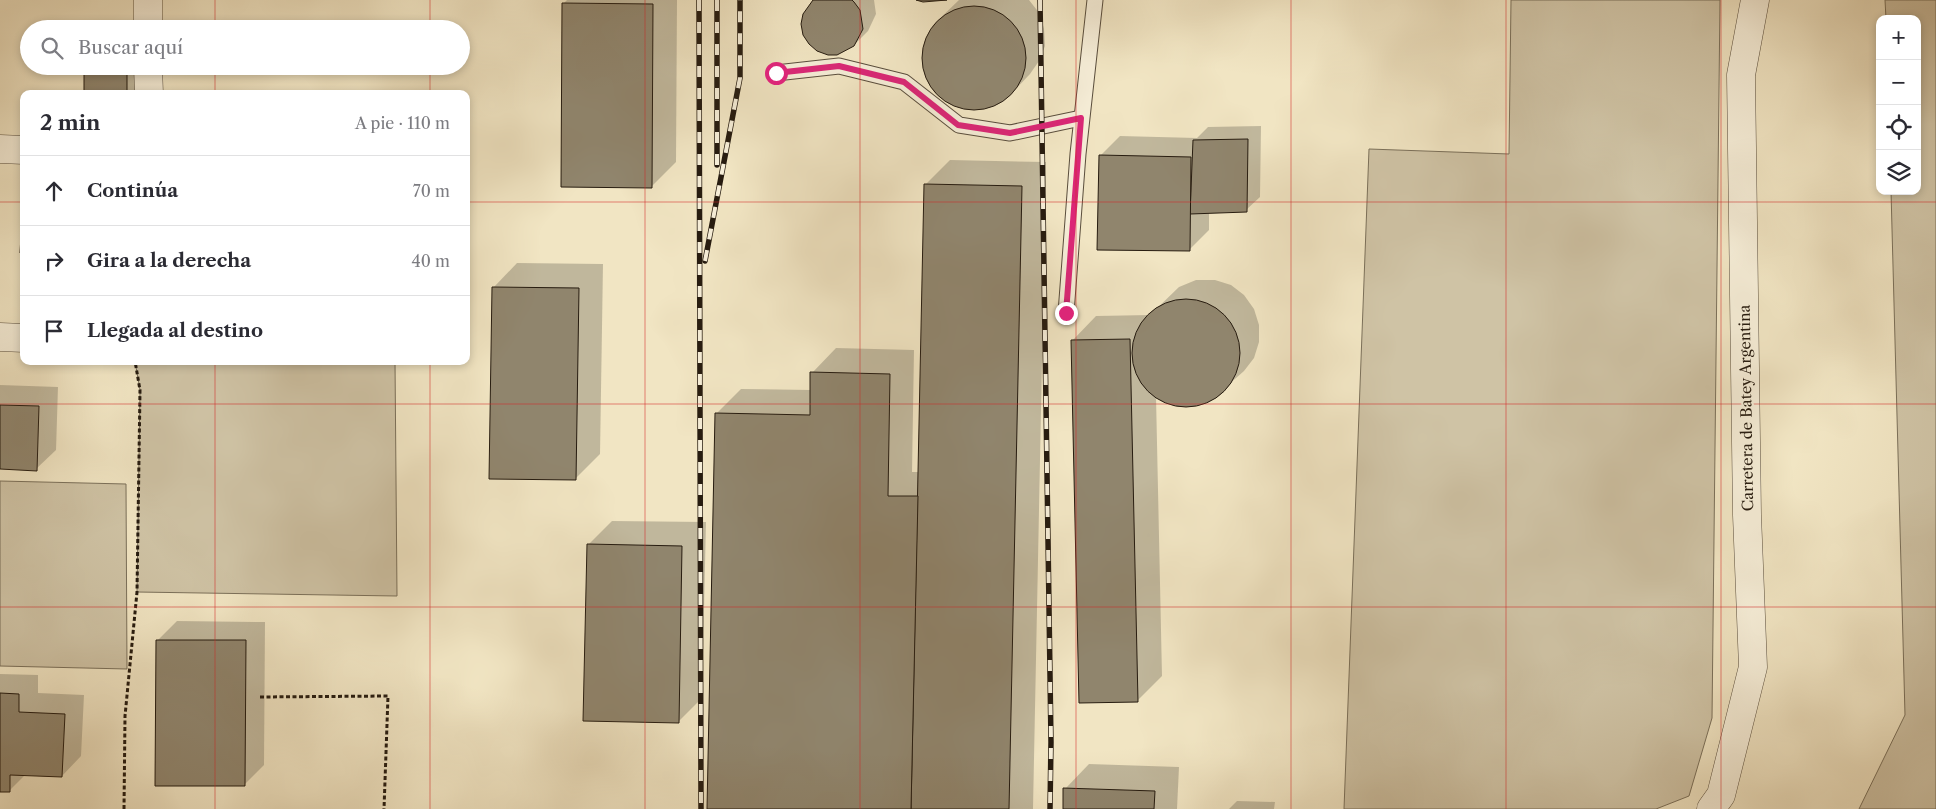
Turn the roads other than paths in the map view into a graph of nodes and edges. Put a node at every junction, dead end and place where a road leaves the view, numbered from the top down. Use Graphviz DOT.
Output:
graph roads {
  1 [pos="148,0"];
  2 [pos="1095,0"];
  3 [pos="1755,0"];
  4 [pos="148,20"];
  5 [pos="776,73"];
  6 [pos="148,75"];
  7 [pos="148,90"];
  8 [pos="1081,118"];
  9 [pos="0,149"];
  10 [pos="20,150"];
  11 [pos="1066,313"];
  12 [pos="0,337"];
  13 [pos="20,338"];
  14 [pos="1711,809"];
  1 -- 4 [label="street"];
  2 -- 8 [label="lane"];
  3 -- 14 [label="street, Carretera de Batey Argentina"];
  5 -- 8 [label="lane"];
  6 -- 7 [label="street"];
  8 -- 11 [label="lane"];
  9 -- 10 [label="street"];
  12 -- 13 [label="street"];
}
